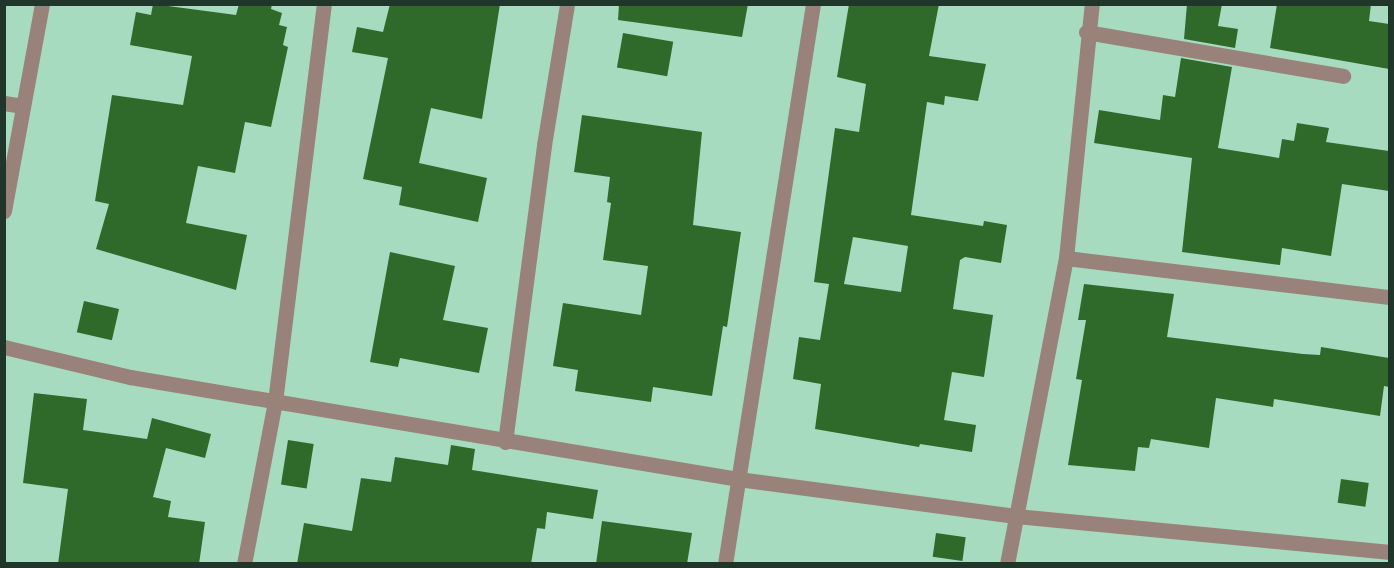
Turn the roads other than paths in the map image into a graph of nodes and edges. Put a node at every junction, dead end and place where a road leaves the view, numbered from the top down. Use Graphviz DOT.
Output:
graph roads {
  1 [pos="42,4"];
  2 [pos="324,4"];
  3 [pos="567,4"];
  4 [pos="813,4"];
  5 [pos="1092,4"];
  6 [pos="1086,32"];
  7 [pos="1343,76"];
  8 [pos="4,103"];
  9 [pos="23,106"];
  10 [pos="4,211"];
  11 [pos="1066,258"];
  12 [pos="1389,297"];
  13 [pos="4,347"];
  14 [pos="275,402"];
  15 [pos="505,442"];
  16 [pos="738,479"];
  17 [pos="1016,516"];
  18 [pos="1389,552"];
  19 [pos="244,564"];
  20 [pos="725,564"];
  21 [pos="1007,564"];
  1 -- 9 [label="street"];
  2 -- 14 [label="street"];
  3 -- 15 [label="street"];
  4 -- 16 [label="street"];
  5 -- 6 [label="street"];
  6 -- 7 [label="street"];
  6 -- 11 [label="street"];
  8 -- 9 [label="street"];
  9 -- 10 [label="street"];
  11 -- 12 [label="street"];
  11 -- 17 [label="street"];
  13 -- 14 [label="street"];
  14 -- 15 [label="street"];
  14 -- 19 [label="street"];
  15 -- 16 [label="street"];
  16 -- 17 [label="street"];
  16 -- 20 [label="street"];
  17 -- 18 [label="street"];
  17 -- 21 [label="street"];
}
